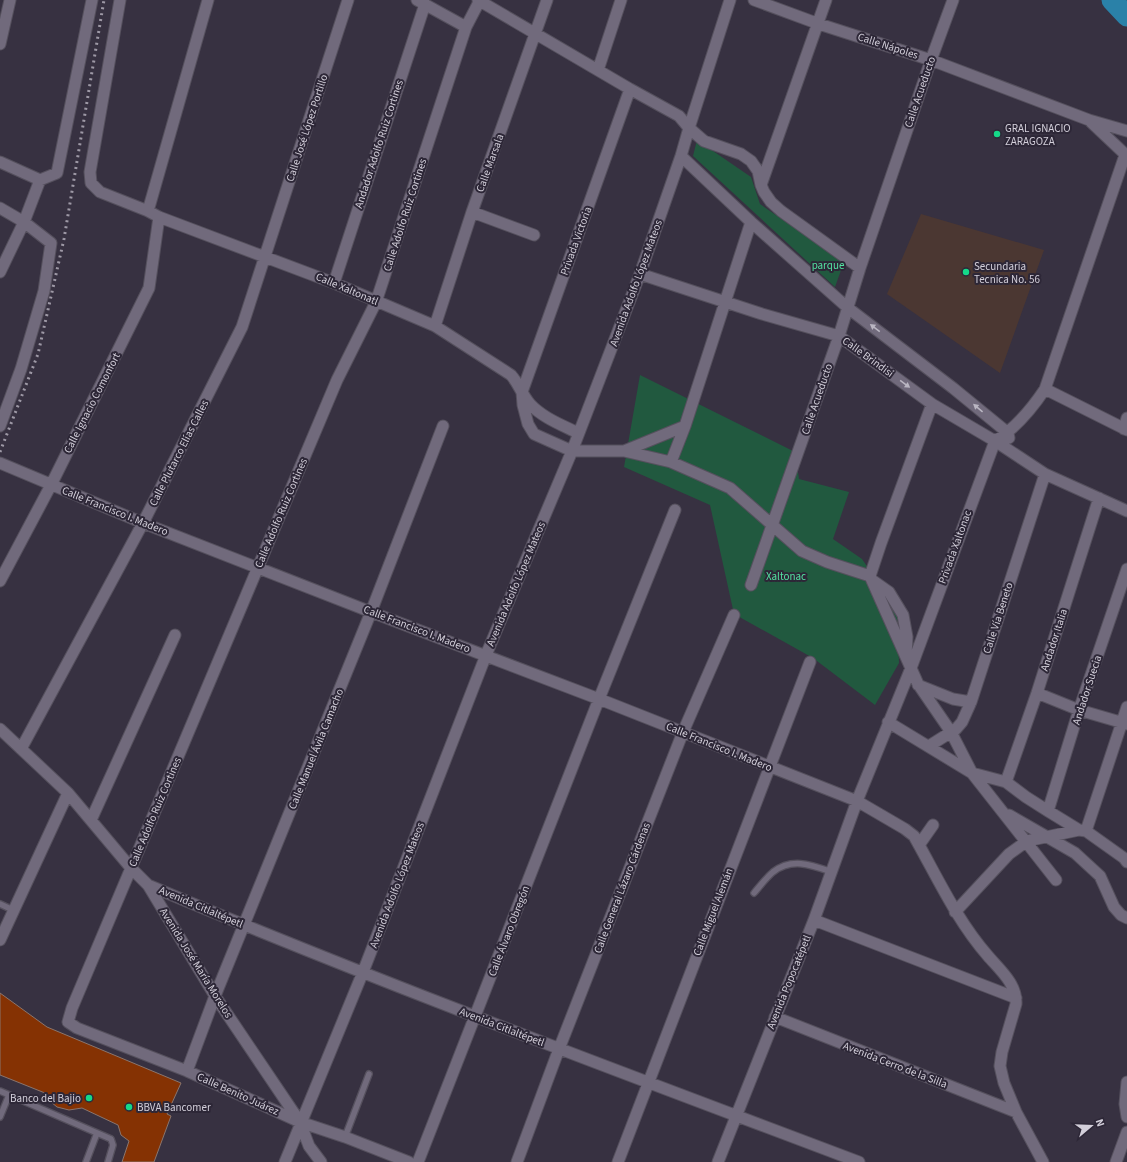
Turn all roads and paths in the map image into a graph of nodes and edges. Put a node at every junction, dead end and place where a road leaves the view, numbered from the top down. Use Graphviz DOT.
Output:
graph roads {
  1 [pos="10,0"];
  2 [pos="92,0"];
  3 [pos="120,0"];
  4 [pos="208,0"];
  5 [pos="348,0"];
  6 [pos="479,0"];
  7 [pos="547,0"];
  8 [pos="621,0"];
  9 [pos="730,0"];
  10 [pos="754,0"];
  11 [pos="826,0"];
  12 [pos="953,0"];
  13 [pos="421,2"];
  14 [pos="819,24"];
  15 [pos="466,27"];
  16 [pos="536,34"];
  17 [pos="0,44"];
  18 [pos="931,60"];
  19 [pos="598,70"];
  20 [pos="630,89"];
  21 [pos="1089,120"];
  22 [pos="689,128"];
  23 [pos="1127,131"];
  24 [pos="681,156"];
  25 [pos="1126,156"];
  26 [pos="0,162"];
  27 [pos="40,180"];
  28 [pos="761,185"];
  29 [pos="0,208"];
  30 [pos="148,211"];
  31 [pos="472,212"];
  32 [pos="159,217"];
  33 [pos="24,222"];
  34 [pos="750,222"];
  35 [pos="534,235"];
  36 [pos="266,257"];
  37 [pos="860,268"];
  38 [pos="0,272"];
  39 [pos="640,274"];
  40 [pos="334,283"];
  41 [pos="376,302"];
  42 [pos="724,302"];
  43 [pos="848,308"];
  44 [pos="435,326"];
  45 [pos="840,336"];
  46 [pos="1045,389"];
  47 [pos="522,392"];
  48 [pos="932,404"];
  49 [pos="0,426"];
  50 [pos="443,426"];
  51 [pos="685,426"];
  52 [pos="1126,426"];
  53 [pos="578,433"];
  54 [pos="1008,433"];
  55 [pos="994,441"];
  56 [pos="572,451"];
  57 [pos="624,451"];
  58 [pos="1012,452"];
  59 [pos="671,462"];
  60 [pos="0,463"];
  61 [pos="1045,474"];
  62 [pos="51,485"];
  63 [pos="1099,498"];
  64 [pos="676,510"];
  65 [pos="1127,511"];
  66 [pos="143,523"];
  67 [pos="772,527"];
  68 [pos="258,569"];
  69 [pos="1127,569"];
  70 [pos="871,578"];
  71 [pos="0,581"];
  72 [pos="751,585"];
  73 [pos="371,612"];
  74 [pos="734,615"];
  75 [pos="175,635"];
  76 [pos="486,655"];
  77 [pos="810,662"];
  78 [pos="911,668"];
  79 [pos="918,684"];
  80 [pos="1037,693"];
  81 [pos="600,699"];
  82 [pos="971,702"];
  83 [pos="1127,707"];
  84 [pos="1079,710"];
  85 [pos="888,722"];
  86 [pos="1124,723"];
  87 [pos="0,729"];
  88 [pos="683,732"];
  89 [pos="951,732"];
  90 [pos="929,746"];
  91 [pos="21,749"];
  92 [pos="769,767"];
  93 [pos="972,773"];
  94 [pos="1006,782"];
  95 [pos="68,793"];
  96 [pos="857,801"];
  97 [pos="1048,811"];
  98 [pos="1003,812"];
  99 [pos="91,820"];
  100 [pos="933,825"];
  101 [pos="1083,831"];
  102 [pos="1049,837"];
  103 [pos="1026,841"];
  104 [pos="919,845"];
  105 [pos="1126,856"];
  106 [pos="131,868"];
  107 [pos="832,872"];
  108 [pos="1056,880"];
  109 [pos="148,885"];
  110 [pos="754,892"];
  111 [pos="0,904"];
  112 [pos="13,910"];
  113 [pos="955,912"];
  114 [pos="1127,918"];
  115 [pos="814,920"];
  116 [pos="245,926"];
  117 [pos="0,940"];
  118 [pos="363,972"];
  119 [pos="215,996"];
  120 [pos="1016,998"];
  121 [pos="476,1016"];
  122 [pos="774,1018"];
  123 [pos="68,1022"];
  124 [pos="559,1049"];
  125 [pos="187,1071"];
  126 [pos="369,1074"];
  127 [pos="649,1082"];
  128 [pos="1127,1082"];
  129 [pos="0,1091"];
  130 [pos="9,1095"];
  131 [pos="1016,1112"];
  132 [pos="736,1115"];
  133 [pos="0,1117"];
  134 [pos="1127,1117"];
  135 [pos="300,1122"];
  136 [pos="1127,1132"];
  137 [pos="97,1133"];
  138 [pos="345,1137"];
  139 [pos="86,1162"];
  140 [pos="108,1162"];
  141 [pos="285,1162"];
  142 [pos="321,1162"];
  143 [pos="409,1162"];
  144 [pos="418,1162"];
  145 [pos="517,1162"];
  146 [pos="618,1162"];
  147 [pos="718,1162"];
  148 [pos="859,1162"];
  149 [pos="1043,1162"];
  150 [pos="1116,1162"];
  1 -- 17 [label="street"];
  2 -- 27 [label="street"];
  3 -- 30 [label="street, Calle Xaltonatl"];
  4 -- 30 [label="street"];
  5 -- 36 [label="street, Calle José López Portillo"];
  6 -- 15 [label="street, Calle Adolfo Ruiz Cortines"];
  6 -- 16 [label="street"];
  7 -- 16 [label="street, Calle Marsala"];
  8 -- 19 [label="street"];
  9 -- 22 [label="street, Avenida Adolfo López Mateos"];
  10 -- 14 [label="street, Calle Nápoles"];
  11 -- 14 [label="street"];
  12 -- 18 [label="street, Calle Acueducto"];
  13 -- 15 [label="street"];
  13 -- 40 [label="street, Andador Adolfo Ruiz Cortines"];
  14 -- 18 [label="street, Calle Nápoles"];
  14 -- 28 [label="street"];
  15 -- 41 [label="street, Calle Adolfo Ruiz Cortines"];
  16 -- 19 [label="street"];
  16 -- 31 [label="street, Calle Marsala"];
  18 -- 21 [label="street, Calle Nápoles"];
  18 -- 37 [label="street, Calle Acueducto"];
  19 -- 20 [label="street"];
  20 -- 22 [label="street"];
  20 -- 47 [label="street, Privada Victoria"];
  21 -- 23 [label="street, Calle Nápoles"];
  21 -- 25 [label="street"];
  22 -- 24 [label="street, Avenida Adolfo López Mateos"];
  22 -- 28 [label="street"];
  24 -- 34 [label="street"];
  24 -- 39 [label="street, Avenida Adolfo López Mateos"];
  25 -- 46 [label="street"];
  26 -- 27 [label="street"];
  27 -- 33 [label="street"];
  28 -- 37 [label="street"];
  29 -- 33 [label="street"];
  30 -- 32 [label="street, Calle Xaltonatl"];
  31 -- 35 [label="street"];
  31 -- 44 [label="street, Calle Marsala"];
  32 -- 36 [label="street, Calle Xaltonatl"];
  32 -- 62 [label="street, Calle Ignacio Comonfort"];
  33 -- 38 [label="street"];
  33 -- 49 [label="street"];
  34 -- 42 [label="street"];
  34 -- 43 [label="street"];
  36 -- 40 [label="street, Calle Xaltonatl"];
  36 -- 66 [label="street, Calle Plutarco Elías Calles"];
  37 -- 43 [label="street, Calle Acueducto"];
  39 -- 42 [label="street, Calle Brindisi"];
  39 -- 53 [label="street, Avenida Adolfo López Mateos"];
  40 -- 41 [label="street, Calle Xaltonatl"];
  41 -- 44 [label="street, Calle Xaltonatl"];
  41 -- 68 [label="street, Calle Adolfo Ruiz Cortines"];
  42 -- 45 [label="street, Calle Brindisi"];
  42 -- 51 [label="street"];
  43 -- 45 [label="street, Calle Acueducto"];
  54 -- 43 [label="street, one-way"];
  44 -- 47 [label="street, Calle Xaltonatl"];
  45 -- 48 [label="street, Calle Brindisi, one-way"];
  45 -- 67 [label="street, Calle Acueducto"];
  46 -- 52 [label="street"];
  46 -- 54 [label="street"];
  47 -- 53 [label="street, Calle Xaltonatl"];
  47 -- 56 [label="street"];
  48 -- 55 [label="street, Calle Brindisi"];
  48 -- 70 [label="street"];
  50 -- 73 [label="street, Calle Manuel Ávila Camacho"];
  51 -- 57 [label="street"];
  51 -- 59 [label="street"];
  53 -- 56 [label="street, Avenida Adolfo López Mateos"];
  54 -- 55 [label="street"];
  54 -- 58 [label="street"];
  55 -- 58 [label="street, Calle Brindisi"];
  55 -- 78 [label="street, Privada Xaltonac"];
  56 -- 57 [label="street"];
  56 -- 76 [label="street, Avenida Adolfo López Mateos"];
  57 -- 59 [label="street"];
  58 -- 61 [label="street, Calle Brindisi"];
  59 -- 67 [label="street"];
  60 -- 62 [label="street, Calle Francisco I. Madero"];
  61 -- 63 [label="street, Calle Brindisi"];
  61 -- 82 [label="street, Calle Vía Beneto"];
  62 -- 66 [label="street, Calle Francisco I. Madero"];
  62 -- 71 [label="street, Calle Ignacio Comonfort"];
  63 -- 65 [label="street, Calle Brindisi"];
  63 -- 80 [label="street, Andador Italia"];
  64 -- 81 [label="street, Calle Álvaro Obregón"];
  66 -- 68 [label="street, Calle Francisco I. Madero"];
  66 -- 91 [label="street, Calle Plutarco Elías Calles"];
  67 -- 70 [label="street"];
  67 -- 72 [label="street, Calle Acueducto"];
  68 -- 73 [label="street, Calle Francisco I. Madero"];
  68 -- 106 [label="street, Calle Adolfo Ruiz Cortines"];
  69 -- 84 [label="street, Andador Suecia"];
  70 -- 78 [label="street"];
  73 -- 76 [label="street, Calle Francisco I. Madero"];
  73 -- 116 [label="street, Calle Manuel Ávila Camacho"];
  74 -- 88 [label="street, Calle General Lázaro Cárdenas"];
  75 -- 99 [label="street"];
  76 -- 81 [label="street, Calle Francisco I. Madero"];
  76 -- 118 [label="street, Avenida Adolfo López Mateos"];
  77 -- 92 [label="street, Calle Miguel Alemán"];
  78 -- 79 [label="street"];
  78 -- 85 [label="street, Privada Xaltonac"];
  79 -- 82 [label="street"];
  79 -- 89 [label="street"];
  80 -- 84 [label="street"];
  80 -- 94 [label="street, Andador Italia"];
  81 -- 88 [label="street, Calle Francisco I. Madero"];
  81 -- 121 [label="street, Calle Álvaro Obregón"];
  82 -- 89 [label="street, Calle Vía Beneto"];
  83 -- 86 [label="street"];
  84 -- 86 [label="street"];
  84 -- 97 [label="street, Andador Suecia"];
  85 -- 90 [label="street"];
  85 -- 96 [label="street, Avenida Popocatépetl"];
  86 -- 101 [label="street"];
  87 -- 91 [label="street, Avenida José María Morelos"];
  88 -- 92 [label="street, Calle Francisco I. Madero"];
  88 -- 124 [label="street, Calle General Lázaro Cárdenas"];
  89 -- 90 [label="street, Calle Vía Beneto"];
  89 -- 93 [label="street"];
  90 -- 93 [label="street"];
  91 -- 95 [label="street, Avenida José María Morelos"];
  92 -- 96 [label="street, Calle Francisco I. Madero"];
  92 -- 127 [label="street, Calle Miguel Alemán"];
  93 -- 94 [label="street"];
  93 -- 98 [label="street"];
  94 -- 97 [label="street"];
  95 -- 99 [label="street, Avenida José María Morelos"];
  95 -- 112 [label="street"];
  96 -- 104 [label="street, Calle Francisco I. Madero"];
  96 -- 107 [label="street, Avenida Popocatépetl"];
  97 -- 101 [label="street"];
  98 -- 102 [label="street"];
  98 -- 103 [label="street"];
  99 -- 106 [label="street, Avenida José María Morelos"];
  100 -- 104 [label="street"];
  101 -- 102 [label="street"];
  101 -- 105 [label="street"];
  102 -- 103 [label="street"];
  102 -- 114 [label="street"];
  103 -- 108 [label="street"];
  103 -- 113 [label="street"];
  104 -- 113 [label="street, Calle Francisco I. Madero"];
  106 -- 109 [label="street, Avenida José María Morelos"];
  106 -- 123 [label="street, Calle Adolfo Ruiz Cortines"];
  107 -- 110 [label="lane"];
  107 -- 115 [label="street, Avenida Popocatépetl"];
  109 -- 116 [label="street, Avenida Citlaltépetl"];
  109 -- 119 [label="street, Avenida José María Morelos"];
  111 -- 112 [label="lane"];
  112 -- 117 [label="street"];
  113 -- 120 [label="street, Calle Francisco I. Madero"];
  115 -- 120 [label="street"];
  115 -- 122 [label="street, Avenida Popocatépetl"];
  116 -- 118 [label="street, Avenida Citlaltépetl"];
  116 -- 119 [label="street, Calle Manuel Ávila Camacho"];
  118 -- 121 [label="street, Avenida Citlaltépetl"];
  118 -- 135 [label="street, Avenida Adolfo López Mateos"];
  119 -- 125 [label="street, Calle Manuel Ávila Camacho"];
  119 -- 135 [label="street, Avenida José María Morelos"];
  120 -- 131 [label="street"];
  121 -- 124 [label="street, Avenida Citlaltépetl"];
  121 -- 144 [label="street, Calle Álvaro Obregón"];
  122 -- 131 [label="street, Avenida Cerro de la Silla"];
  122 -- 132 [label="street, Avenida Popocatépetl"];
  123 -- 125 [label="street, Calle Benito Juárez"];
  124 -- 127 [label="street, Avenida Citlaltépetl"];
  124 -- 145 [label="street, Calle General Lázaro Cárdenas"];
  125 -- 135 [label="street, Calle Benito Juárez"];
  126 -- 138 [label="lane"];
  127 -- 132 [label="street, Avenida Citlaltépetl"];
  127 -- 146 [label="street, Calle Miguel Alemán"];
  128 -- 134 [label="street"];
  129 -- 130 [label="lane"];
  130 -- 133 [label="lane"];
  130 -- 137 [label="lane"];
  131 -- 149 [label="street"];
  132 -- 147 [label="street, Avenida Popocatépetl"];
  132 -- 148 [label="street, Avenida Citlaltépetl"];
  135 -- 138 [label="street, Calle Benito Juárez"];
  135 -- 141 [label="street, Avenida Adolfo López Mateos"];
  135 -- 142 [label="street, Avenida José María Morelos"];
  136 -- 150 [label="street"];
  137 -- 139 [label="lane"];
  137 -- 140 [label="lane"];
  138 -- 143 [label="street, Calle Benito Juárez"];
}
